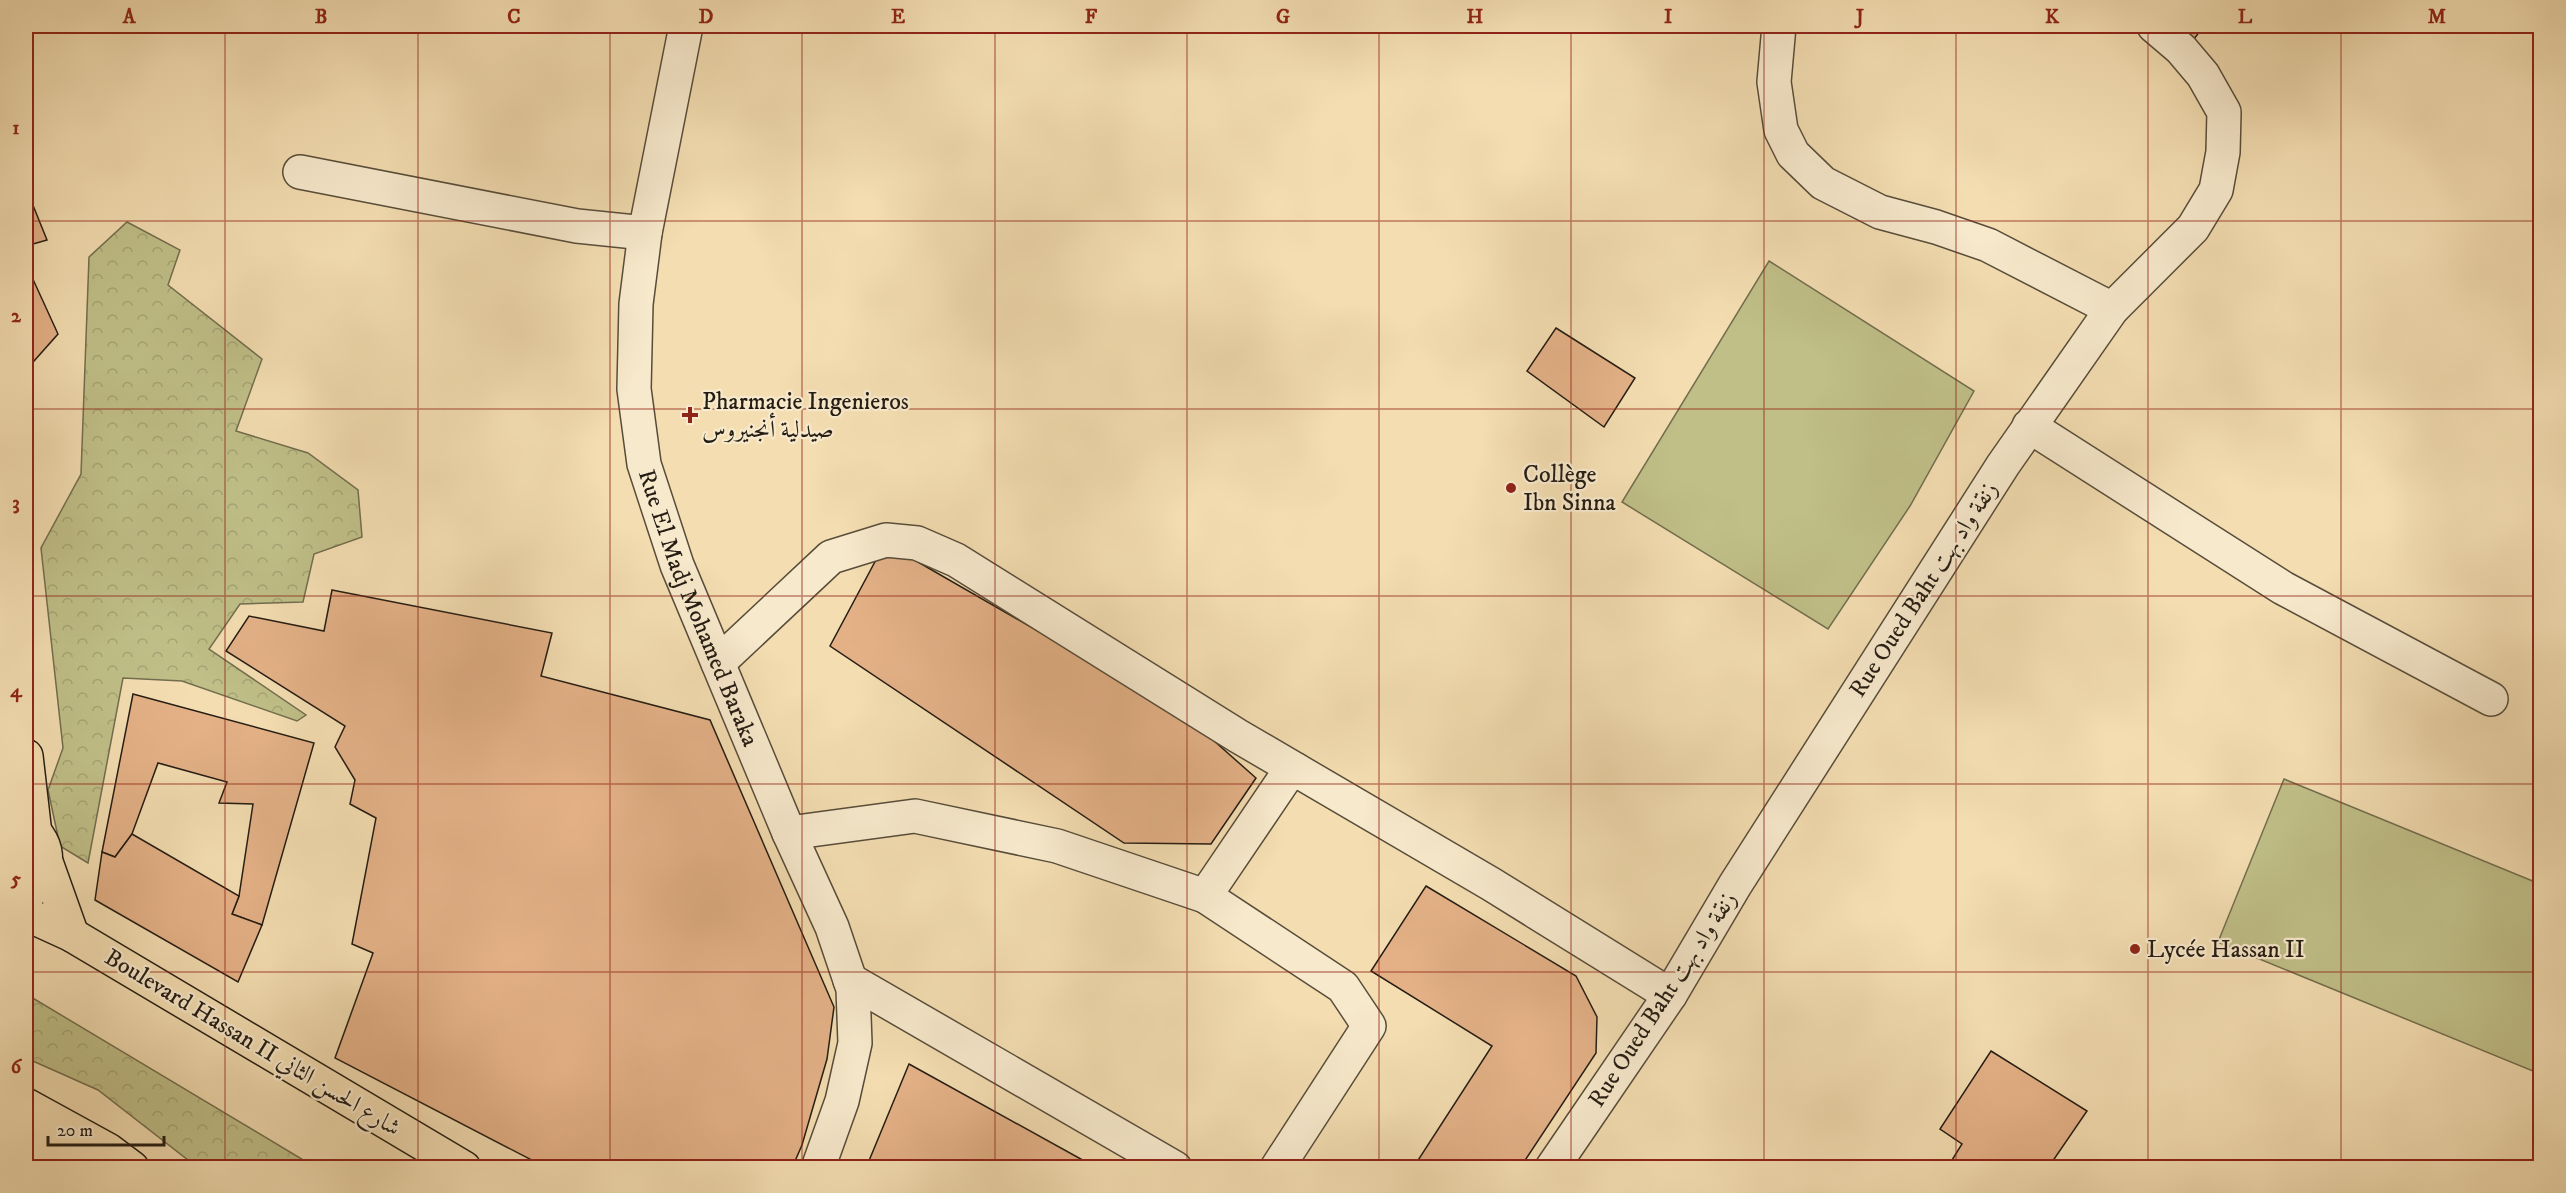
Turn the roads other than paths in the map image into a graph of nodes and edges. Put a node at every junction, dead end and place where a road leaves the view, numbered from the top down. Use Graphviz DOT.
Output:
graph roads {
  1 [pos="686,26"];
  2 [pos="1779,26"];
  3 [pos="2154,26"];
  4 [pos="300,172"];
  5 [pos="645,233"];
  6 [pos="2112,309"];
  7 [pos="2029,426"];
  8 [pos="718,663"];
  9 [pos="2491,699"];
  10 [pos="26,756"];
  11 [pos="1296,770"];
  12 [pos="789,832"];
  13 [pos="35,840"];
  14 [pos="26,895"];
  15 [pos="1205,897"];
  16 [pos="26,914"];
  17 [pos="72,935"];
  18 [pos="850,980"];
  19 [pos="1670,995"];
  20 [pos="26,1105"];
  21 [pos="26,1139"];
  22 [pos="77,1167"];
  23 [pos="132,1167"];
  24 [pos="464,1167"];
  25 [pos="818,1167"];
  26 [pos="1174,1167"];
  27 [pos="1277,1167"];
  28 [pos="1552,1167"];
  1 -- 5 [label="street, Rue El Madj Mohamed Baraka"];
  2 -- 6 [label="street"];
  3 -- 6 [label="street, Rue Oued Baht زنقة واد بهت"];
  4 -- 5 [label="street"];
  5 -- 8 [label="street, Rue El Madj Mohamed Baraka"];
  6 -- 7 [label="street, Rue Oued Baht زنقة واد بهت"];
  7 -- 9 [label="street"];
  7 -- 19 [label="street, Rue Oued Baht زنقة واد بهت"];
  8 -- 11 [label="street"];
  8 -- 12 [label="street, Rue El Madj Mohamed Baraka"];
  10 -- 13 [label="main road"];
  11 -- 15 [label="street"];
  11 -- 19 [label="street"];
  12 -- 15 [label="street"];
  12 -- 18 [label="street, Rue El Madj Mohamed Baraka"];
  13 -- 14 [label="main road"];
  13 -- 17 [label="main road"];
  15 -- 27 [label="street"];
  16 -- 17 [label="main road, Boulevard Hassan II شارع الحسن الثاني"];
  17 -- 24 [label="main road, Boulevard Hassan II شارع الحسن الثاني"];
  18 -- 25 [label="street, Rue El Madj Mohamed Baraka"];
  18 -- 26 [label="street"];
  19 -- 28 [label="street, Rue Oued Baht زنقة واد بهت"];
  20 -- 23 [label="main road"];
  21 -- 22 [label="main road"];
}
